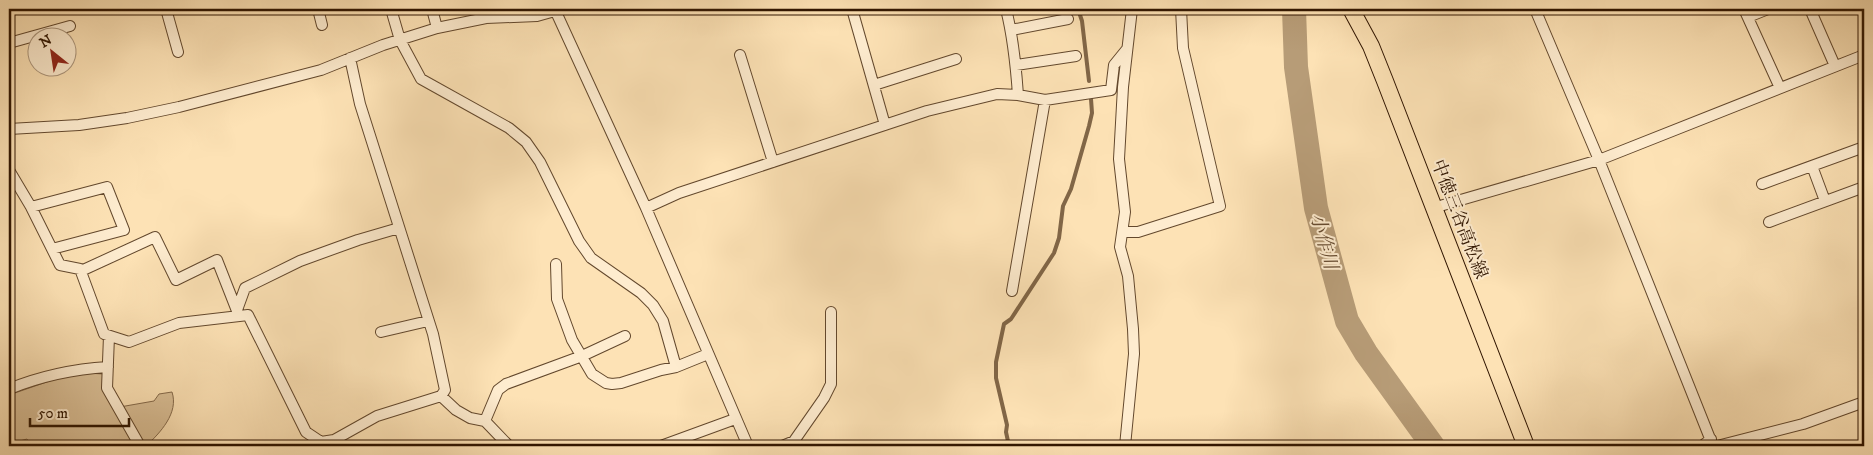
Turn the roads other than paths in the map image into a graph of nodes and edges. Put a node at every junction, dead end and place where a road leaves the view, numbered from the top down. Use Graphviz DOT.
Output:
graph roads {
  1 [pos="166,9"];
  2 [pos="318,9"];
  3 [pos="391,9"];
  4 [pos="432,9"];
  5 [pos="852,9"];
  6 [pos="1006,9"];
  7 [pos="1132,9"];
  8 [pos="1181,9"];
  9 [pos="1350,9"];
  10 [pos="1535,9"];
  11 [pos="1768,9"];
  12 [pos="1810,9"];
  13 [pos="559,10"];
  14 [pos="522,13"];
  15 [pos="1746,13"];
  16 [pos="1068,19"];
  17 [pos="322,25"];
  18 [pos="70,26"];
  19 [pos="437,28"];
  20 [pos="1011,30"];
  21 [pos="400,40"];
  22 [pos="9,43"];
  23 [pos="1127,49"];
  24 [pos="178,52"];
  25 [pos="740,55"];
  26 [pos="1864,55"];
  27 [pos="1076,56"];
  28 [pos="350,58"];
  29 [pos="956,59"];
  30 [pos="1016,65"];
  31 [pos="1835,66"];
  32 [pos="874,85"];
  33 [pos="1780,88"];
  34 [pos="1018,95"];
  35 [pos="1045,100"];
  36 [pos="886,125"];
  37 [pos="9,129"];
  38 [pos="1864,146"];
  39 [pos="1600,160"];
  40 [pos="773,162"];
  41 [pos="1812,166"];
  42 [pos="9,170"];
  43 [pos="1762,184"];
  44 [pos="1864,187"];
  45 [pos="1825,201"];
  46 [pos="31,207"];
  47 [pos="646,208"];
  48 [pos="1433,208"];
  49 [pos="1769,222"];
  50 [pos="399,228"];
  51 [pos="1123,232"];
  52 [pos="52,249"];
  53 [pos="556,264"];
  54 [pos="81,271"];
  55 [pos="1012,291"];
  56 [pos="831,312"];
  57 [pos="238,313"];
  58 [pos="428,320"];
  59 [pos="381,332"];
  60 [pos="109,336"];
  61 [pos="625,336"];
  62 [pos="708,354"];
  63 [pos="582,356"];
  64 [pos="108,367"];
  65 [pos="676,367"];
  66 [pos="9,389"];
  67 [pos="440,396"];
  68 [pos="1864,402"];
  69 [pos="735,419"];
  70 [pos="485,421"];
  71 [pos="335,443"];
  72 [pos="317,444"];
  73 [pos="1714,444"];
  74 [pos="140,446"];
  75 [pos="509,446"];
  76 [pos="661,446"];
  77 [pos="748,446"];
  78 [pos="782,446"];
  79 [pos="1125,446"];
  80 [pos="1526,446"];
  81 [pos="1702,446"];
  1 -- 24 [label="street"];
  2 -- 17 [label="street"];
  3 -- 21 [label="street"];
  4 -- 19 [label="street"];
  5 -- 32 [label="street"];
  6 -- 20 [label="street"];
  7 -- 23 [label="street"];
  8 -- 51 [label="street"];
  9 -- 48 [label="main road, 中徳三谷高松線"];
  10 -- 39 [label="street"];
  11 -- 15 [label="street"];
  12 -- 31 [label="street"];
  13 -- 14 [label="street"];
  13 -- 47 [label="street"];
  14 -- 19 [label="street"];
  15 -- 33 [label="street"];
  16 -- 20 [label="street"];
  18 -- 22 [label="street"];
  19 -- 21 [label="street"];
  20 -- 30 [label="street"];
  21 -- 28 [label="street"];
  21 -- 65 [label="street"];
  23 -- 35 [label="street"];
  23 -- 51 [label="street"];
  25 -- 40 [label="street"];
  26 -- 31 [label="street"];
  27 -- 30 [label="street"];
  28 -- 37 [label="street"];
  28 -- 50 [label="street"];
  29 -- 32 [label="street"];
  30 -- 34 [label="street"];
  31 -- 33 [label="street"];
  32 -- 36 [label="street"];
  33 -- 39 [label="street"];
  34 -- 35 [label="street"];
  34 -- 36 [label="street"];
  35 -- 55 [label="street"];
  36 -- 40 [label="street"];
  38 -- 41 [label="street"];
  39 -- 48 [label="street"];
  39 -- 73 [label="street"];
  40 -- 47 [label="street"];
  41 -- 43 [label="street"];
  41 -- 45 [label="street"];
  42 -- 46 [label="street"];
  44 -- 45 [label="street"];
  45 -- 49 [label="street"];
  46 -- 52 [label="street"];
  46 -- 52 [label="street"];
  47 -- 62 [label="street"];
  48 -- 80 [label="main road, 中徳三谷高松線"];
  50 -- 57 [label="street"];
  50 -- 58 [label="street"];
  51 -- 79 [label="street"];
  52 -- 54 [label="street"];
  53 -- 63 [label="street"];
  54 -- 57 [label="street"];
  54 -- 60 [label="street"];
  56 -- 78 [label="street"];
  57 -- 60 [label="street"];
  57 -- 72 [label="street"];
  58 -- 59 [label="street"];
  58 -- 67 [label="street"];
  60 -- 64 [label="street"];
  61 -- 63 [label="street"];
  62 -- 65 [label="street"];
  62 -- 69 [label="street"];
  63 -- 65 [label="street"];
  63 -- 70 [label="street"];
  64 -- 66 [label="street"];
  64 -- 74 [label="street"];
  67 -- 70 [label="street"];
  67 -- 71 [label="street"];
  68 -- 73 [label="street"];
  69 -- 76 [label="street"];
  69 -- 77 [label="street"];
  70 -- 75 [label="street"];
  71 -- 72 [label="street"];
  73 -- 81 [label="street"];
}
